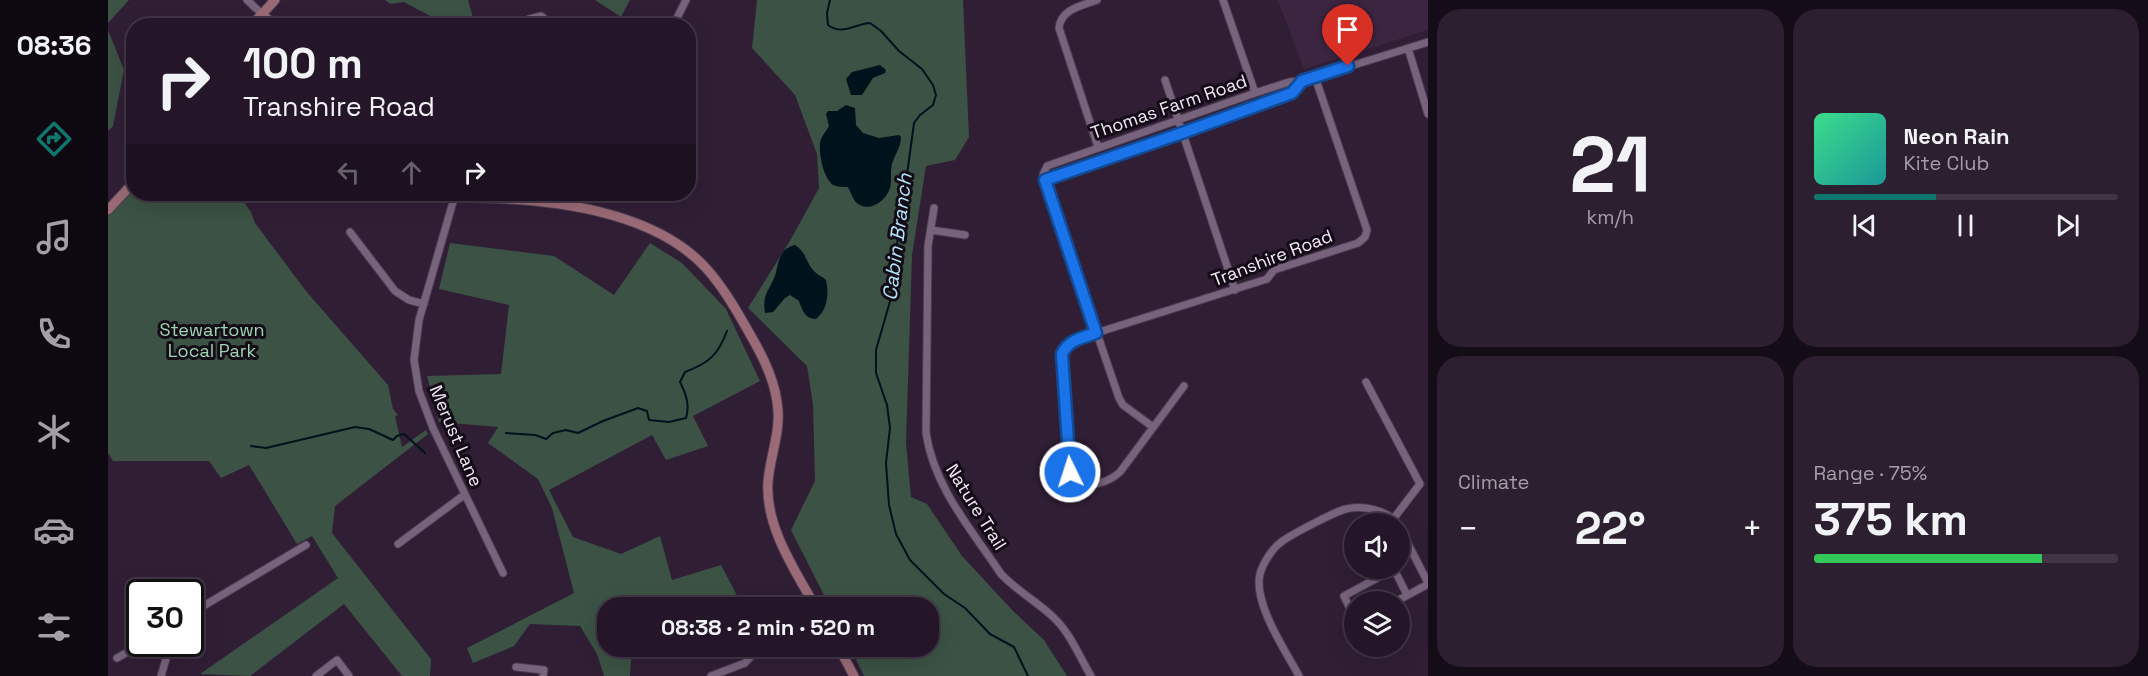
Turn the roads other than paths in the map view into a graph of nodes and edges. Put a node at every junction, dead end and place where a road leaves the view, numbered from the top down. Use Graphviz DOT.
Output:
graph roads {
  1 [pos="247,0"];
  2 [pos="275,0"];
  3 [pos="686,0"];
  4 [pos="1097,0"];
  5 [pos="1223,0"];
  6 [pos="262,14"];
  7 [pos="258,18"];
  8 [pos="266,18"];
  9 [pos="677,18"];
  10 [pos="1428,42"];
  11 [pos="1408,48"];
  12 [pos="1315,77"];
  13 [pos="1165,80"];
  14 [pos="1302,81"];
  15 [pos="1255,93"];
  16 [pos="1428,114"];
  17 [pos="1178,119"];
  18 [pos="1182,133"];
  19 [pos="1098,147"];
  20 [pos="1045,180"];
  21 [pos="126,191"];
  22 [pos="453,201"];
  23 [pos="536,201"];
  24 [pos="934,208"];
  25 [pos="108,210"];
  26 [pos="931,230"];
  27 [pos="350,231"];
  28 [pos="965,235"];
  29 [pos="1235,290"];
  30 [pos="424,304"];
  31 [pos="1096,333"];
  32 [pos="1366,382"];
  33 [pos="1184,386"];
  34 [pos="1153,427"];
  35 [pos="464,495"];
  36 [pos="1381,513"];
  37 [pos="1400,513"];
  38 [pos="399,544"];
  39 [pos="306,545"];
  40 [pos="1410,548"];
  41 [pos="503,573"];
  42 [pos="1428,583"];
  43 [pos="1353,591"];
  44 [pos="1405,591"];
  45 [pos="1410,593"];
  46 [pos="809,597"];
  47 [pos="204,606"];
  48 [pos="126,653"];
  49 [pos="167,657"];
  50 [pos="750,657"];
  51 [pos="844,657"];
  52 [pos="117,658"];
  53 [pos="516,666"];
  54 [pos="161,676"];
  55 [pos="316,676"];
  56 [pos="349,676"];
  57 [pos="543,676"];
  58 [pos="711,676"];
  59 [pos="854,676"];
  60 [pos="1091,676"];
  61 [pos="1299,676"];
  1 -- 6 [label="street"];
  2 -- 6 [label="street"];
  3 -- 9 [label="street"];
  4 -- 19 [label="street"];
  5 -- 15 [label="street"];
  6 -- 7 [label="street"];
  6 -- 8 [label="street"];
  10 -- 11 [label="street, Thomas Farm Road"];
  11 -- 12 [label="street, Thomas Farm Road"];
  11 -- 16 [label="street"];
  12 -- 14 [label="street, Thomas Farm Road"];
  12 -- 29 [label="street, Transhire Road"];
  13 -- 17 [label="street"];
  14 -- 15 [label="street, Thomas Farm Road"];
  14 -- 18 [label="street, Thomas Farm Road"];
  15 -- 17 [label="street, Thomas Farm Road"];
  17 -- 18 [label="street"];
  17 -- 19 [label="street, Thomas Farm Road"];
  18 -- 20 [label="street, Thomas Farm Road"];
  18 -- 29 [label="street"];
  19 -- 20 [label="street, Thomas Farm Road"];
  20 -- 31 [label="street"];
  21 -- 25 [label="street"];
  22 -- 30 [label="street, Merust Lane"];
  23 -- 46 [label="street"];
  24 -- 26 [label="street, Nature Trail"];
  26 -- 28 [label="street"];
  26 -- 60 [label="street, Nature Trail"];
  27 -- 30 [label="street"];
  29 -- 31 [label="street, Transhire Road"];
  30 -- 35 [label="street, Merust Lane"];
  31 -- 34 [label="street"];
  31 -- 34 [label="street, Transhire Road"];
  32 -- 37 [label="street"];
  33 -- 34 [label="street, Transhire Road"];
  35 -- 38 [label="street"];
  35 -- 41 [label="street, Merust Lane"];
  36 -- 61 [label="street"];
  39 -- 47 [label="street"];
  40 -- 42 [label="street"];
  42 -- 45 [label="street"];
  43 -- 44 [label="street"];
  48 -- 52 [label="street"];
  49 -- 54 [label="street"];
  50 -- 58 [label="street"];
  51 -- 59 [label="street"];
  53 -- 57 [label="street"];
  55 -- 56 [label="street"];
}
